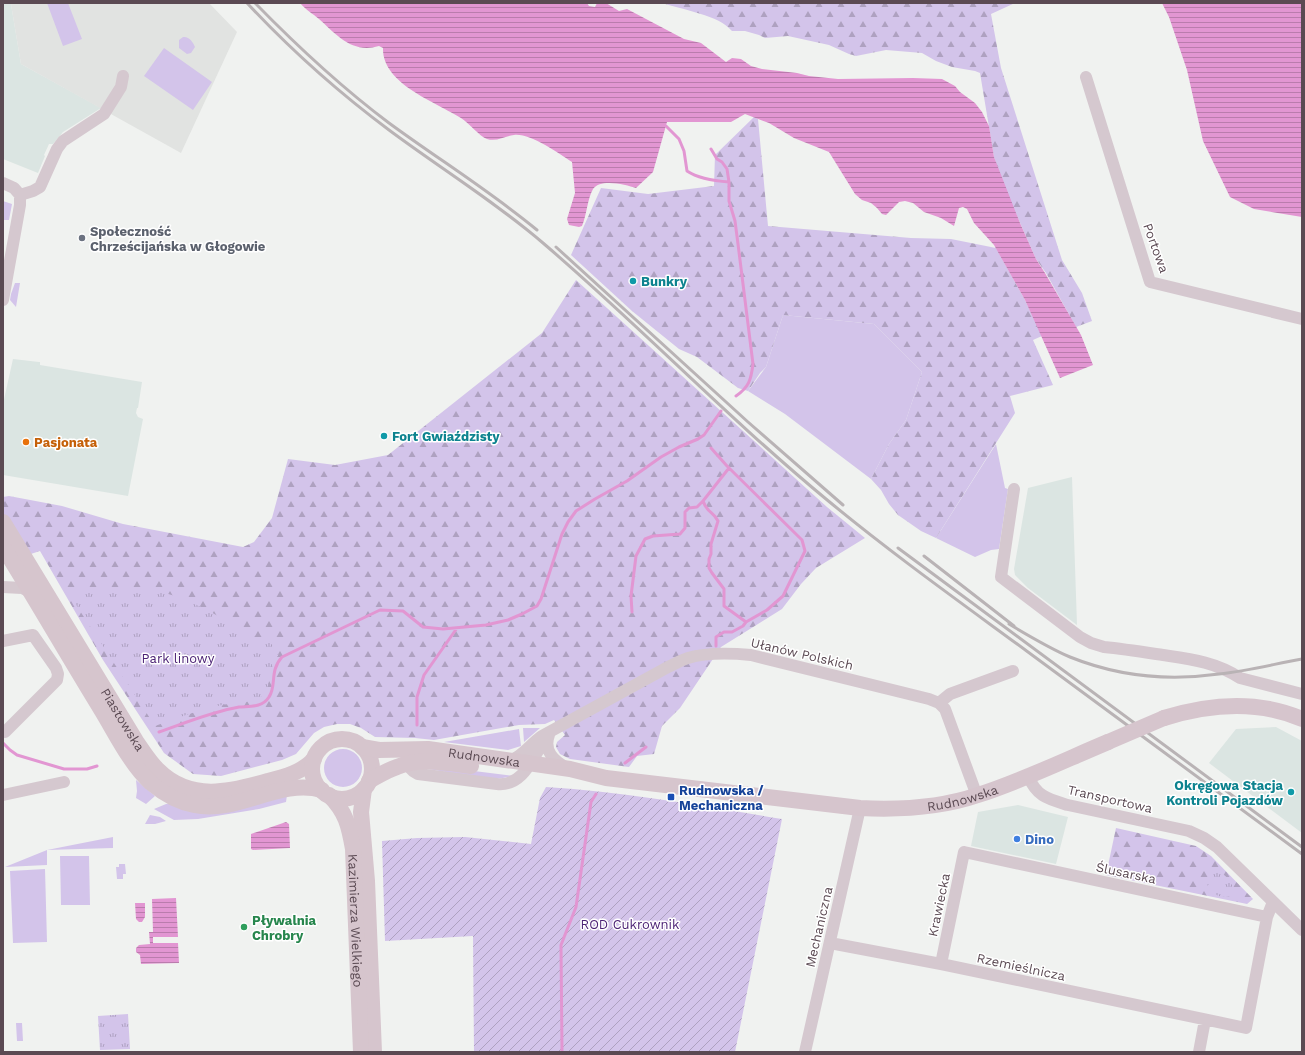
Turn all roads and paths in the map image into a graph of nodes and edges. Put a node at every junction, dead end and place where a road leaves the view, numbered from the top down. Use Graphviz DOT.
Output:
graph roads {
  1 [pos="123,76"];
  2 [pos="1086,77"];
  3 [pos="3,183"];
  4 [pos="20,195"];
  5 [pos="3,300"];
  6 [pos="1302,319"];
  7 [pos="1014,489"];
  8 [pos="3,522"];
  9 [pos="3,547"];
  10 [pos="3,587"];
  11 [pos="32,594"];
  12 [pos="3,641"];
  13 [pos="1013,671"];
  14 [pos="1302,694"];
  15 [pos="939,703"];
  16 [pos="1302,719"];
  17 [pos="553,730"];
  18 [pos="5,732"];
  19 [pos="362,747"];
  20 [pos="314,759"];
  21 [pos="509,761"];
  22 [pos="527,768"];
  23 [pos="570,769"];
  24 [pos="1028,776"];
  25 [pos="606,778"];
  26 [pos="64,782"];
  27 [pos="367,785"];
  28 [pos="325,793"];
  29 [pos="3,795"];
  30 [pos="977,796"];
  31 [pos="860,808"];
  32 [pos="964,852"];
  33 [pos="1273,902"];
  34 [pos="1267,917"];
  35 [pos="1302,930"];
  36 [pos="830,943"];
  37 [pos="941,964"];
  38 [pos="1205,1020"];
  39 [pos="361,1052"];
  40 [pos="374,1052"];
  41 [pos="805,1052"];
  42 [pos="1199,1052"];
  1 -- 4 [label="street"];
  2 -- 6 [label="street, Portowa"];
  3 -- 4 [label="street"];
  4 -- 5 [label="street"];
  7 -- 14 [label="street"];
  8 -- 20 [label="main road, Piastowska"];
  9 -- 11 [label="main road, Piastowska"];
  10 -- 11 [label="street"];
  11 -- 28 [label="main road, Piastowska"];
  12 -- 18 [label="street"];
  13 -- 15 [label="street"];
  15 -- 17 [label="street, Ułanów Polskich"];
  15 -- 30 [label="street"];
  16 -- 24 [label="main road, Rudnowska, bridge"];
  17 -- 21 [label="street, Ułanów Polskich"];
  17 -- 22 [label="street, Ułanów Polskich"];
  17 -- 23 [label="street"];
  19 -- 20 [label="main road"];
  19 -- 21 [label="main road, Rudnowska"];
  19 -- 27 [label="main road"];
  20 -- 28 [label="main road"];
  21 -- 22 [label="main road, Rudnowska"];
  22 -- 23 [label="main road, Rudnowska"];
  22 -- 25 [label="main road, Rudnowska"];
  22 -- 27 [label="main road, Rudnowska"];
  23 -- 25 [label="main road, Rudnowska"];
  24 -- 30 [label="main road, Rudnowska"];
  24 -- 33 [label="street, Transportowa"];
  25 -- 31 [label="main road, Rudnowska"];
  26 -- 29 [label="street"];
  27 -- 28 [label="main road"];
  27 -- 40 [label="main road, Kazimierza Wielkiego"];
  28 -- 39 [label="main road, Kazimierza Wielkiego"];
  30 -- 31 [label="main road, Rudnowska"];
  31 -- 36 [label="street, Mechaniczna"];
  32 -- 34 [label="street, Ślusarska"];
  32 -- 37 [label="street, Krawiecka"];
  33 -- 34 [label="street"];
  33 -- 35 [label="street, Transportowa"];
  34 -- 38 [label="street, Rzemieślnicza"];
  36 -- 37 [label="street, Rzemieślnicza"];
  36 -- 41 [label="street, Mechaniczna"];
  37 -- 38 [label="street, Rzemieślnicza"];
  38 -- 42 [label="street"];
}
